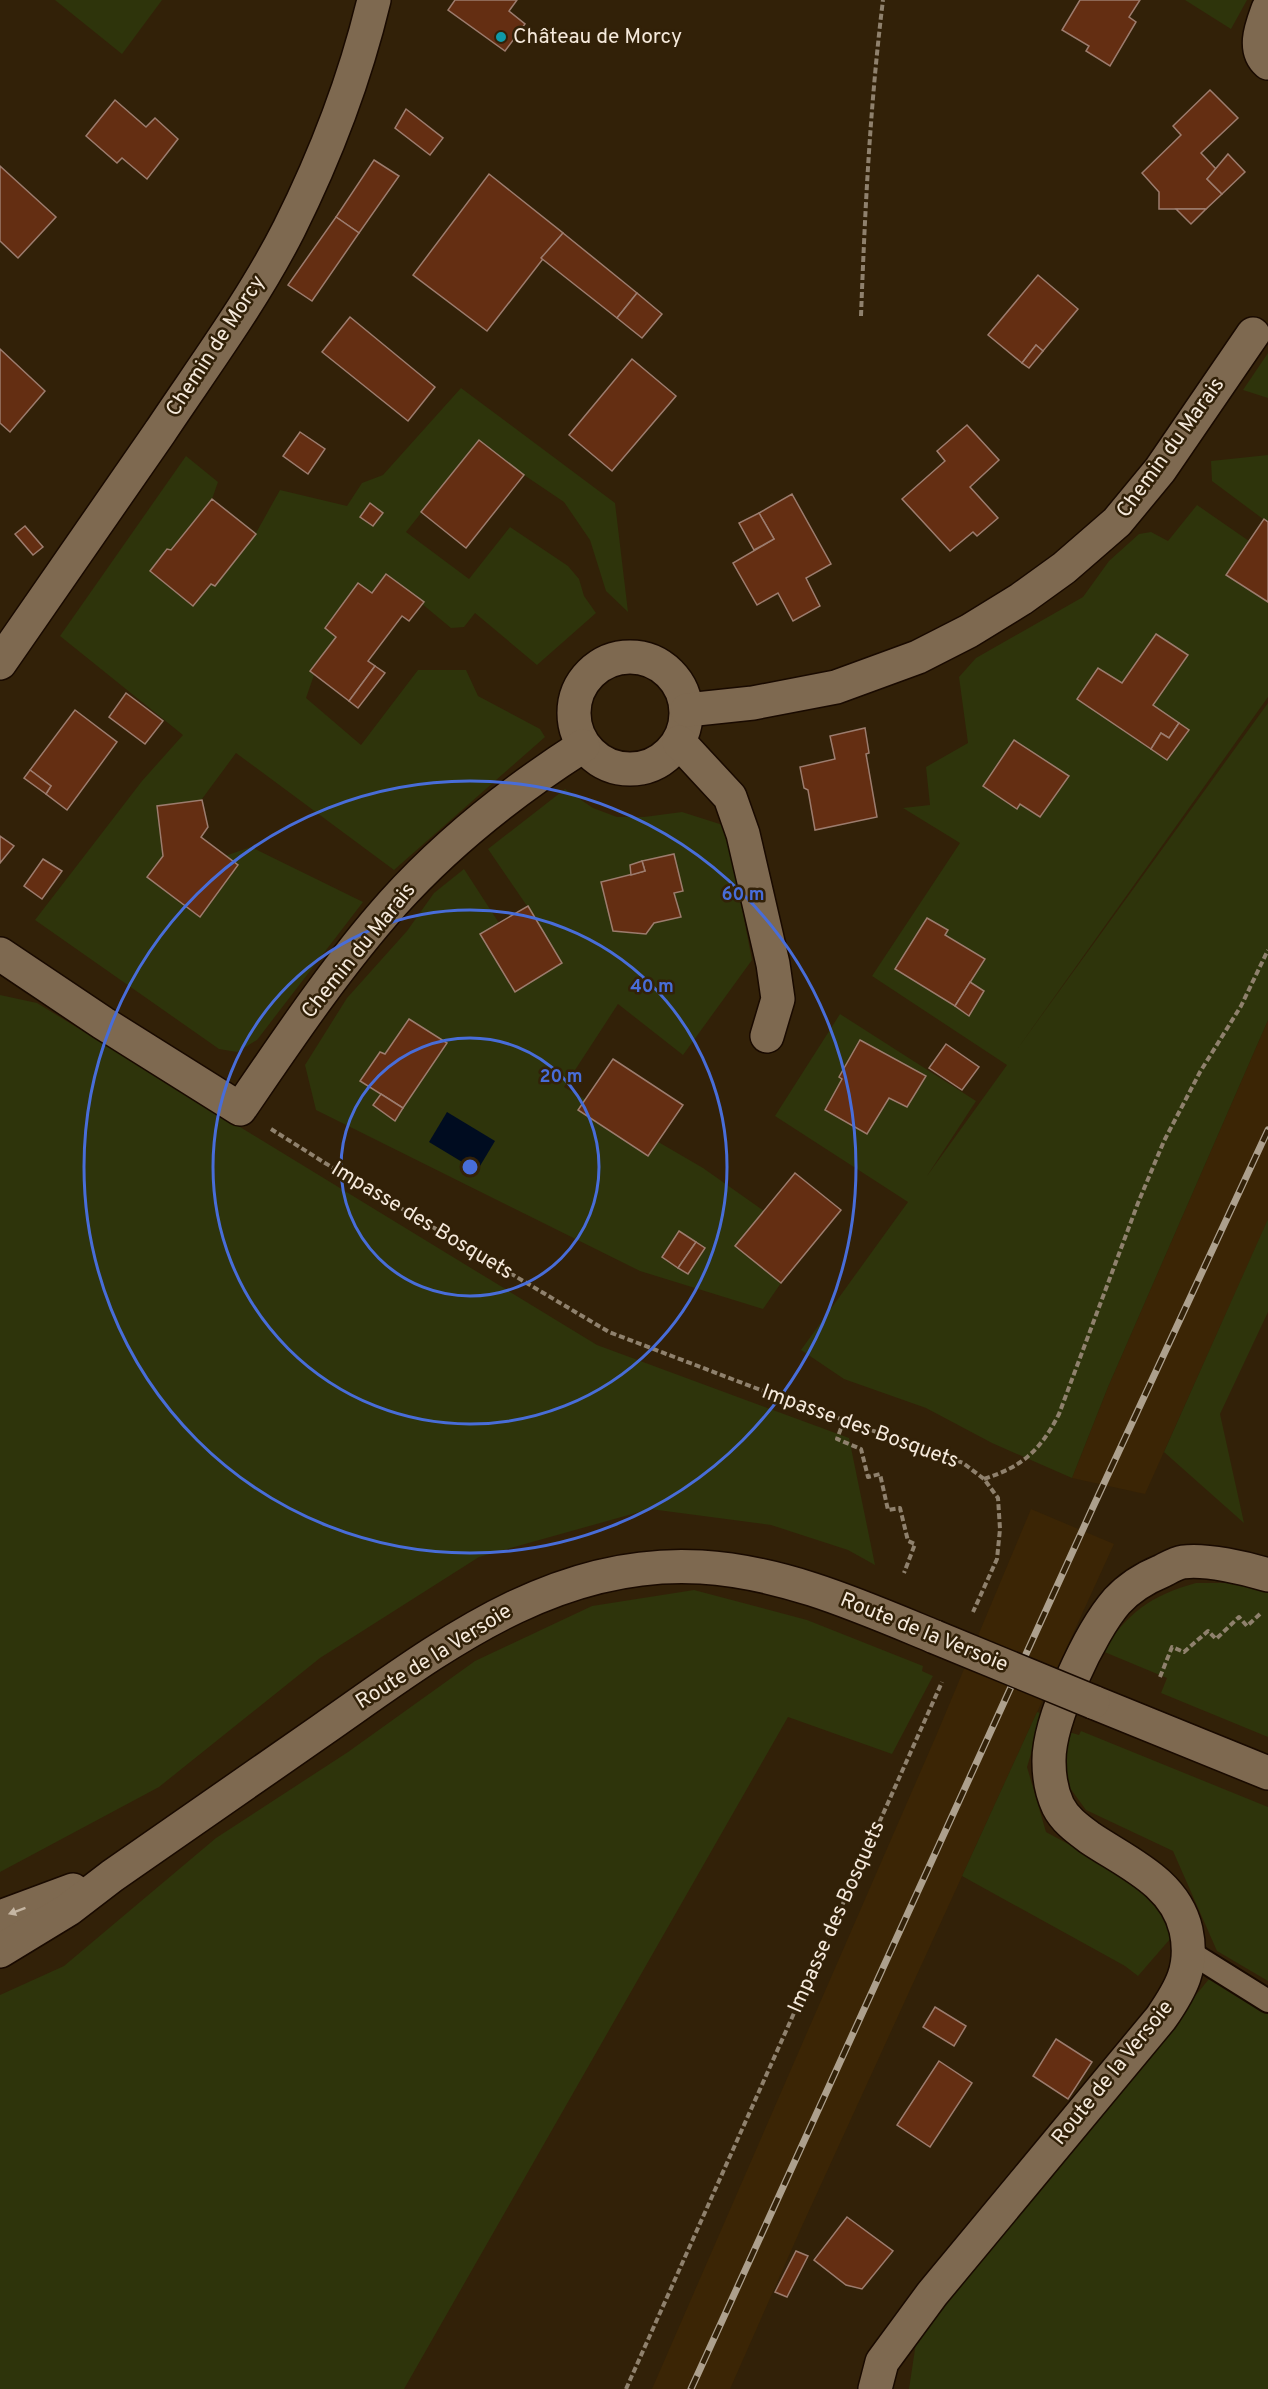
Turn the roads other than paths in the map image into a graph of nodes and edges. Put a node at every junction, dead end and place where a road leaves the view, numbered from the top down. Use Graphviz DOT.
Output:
graph roads {
  1 [pos="374,0"];
  2 [pos="1268,9"];
  3 [pos="1268,63"];
  4 [pos="1253,334"];
  5 [pos="0,663"];
  6 [pos="687,710"];
  7 [pos="679,742"];
  8 [pos="583,746"];
  9 [pos="0,954"];
  10 [pos="767,1036"];
  11 [pos="1268,1575"];
  12 [pos="1268,1773"];
  13 [pos="112,1876"];
  14 [pos="0,1917"];
  15 [pos="1188,1951"];
  16 [pos="0,1952"];
  17 [pos="1268,2001"];
  18 [pos="875,2389"];
  1 -- 5 [label="street, Chemin de Morcy"];
  2 -- 3 [label="street"];
  4 -- 6 [label="street, Chemin du Marais"];
  6 -- 7 [label="street"];
  6 -- 8 [label="street"];
  7 -- 8 [label="street"];
  7 -- 10 [label="street"];
  8 -- 9 [label="street, Chemin du Marais"];
  11 -- 15 [label="street, Route de la Versoie"];
  12 -- 13 [label="street, Route de la Versoie, bridge"];
  13 -- 14 [label="street, Route de la Versoie, one-way"];
  13 -- 16 [label="street, Route de la Versoie"];
  15 -- 17 [label="lane"];
  15 -- 18 [label="street, Route de la Versoie"];
}
